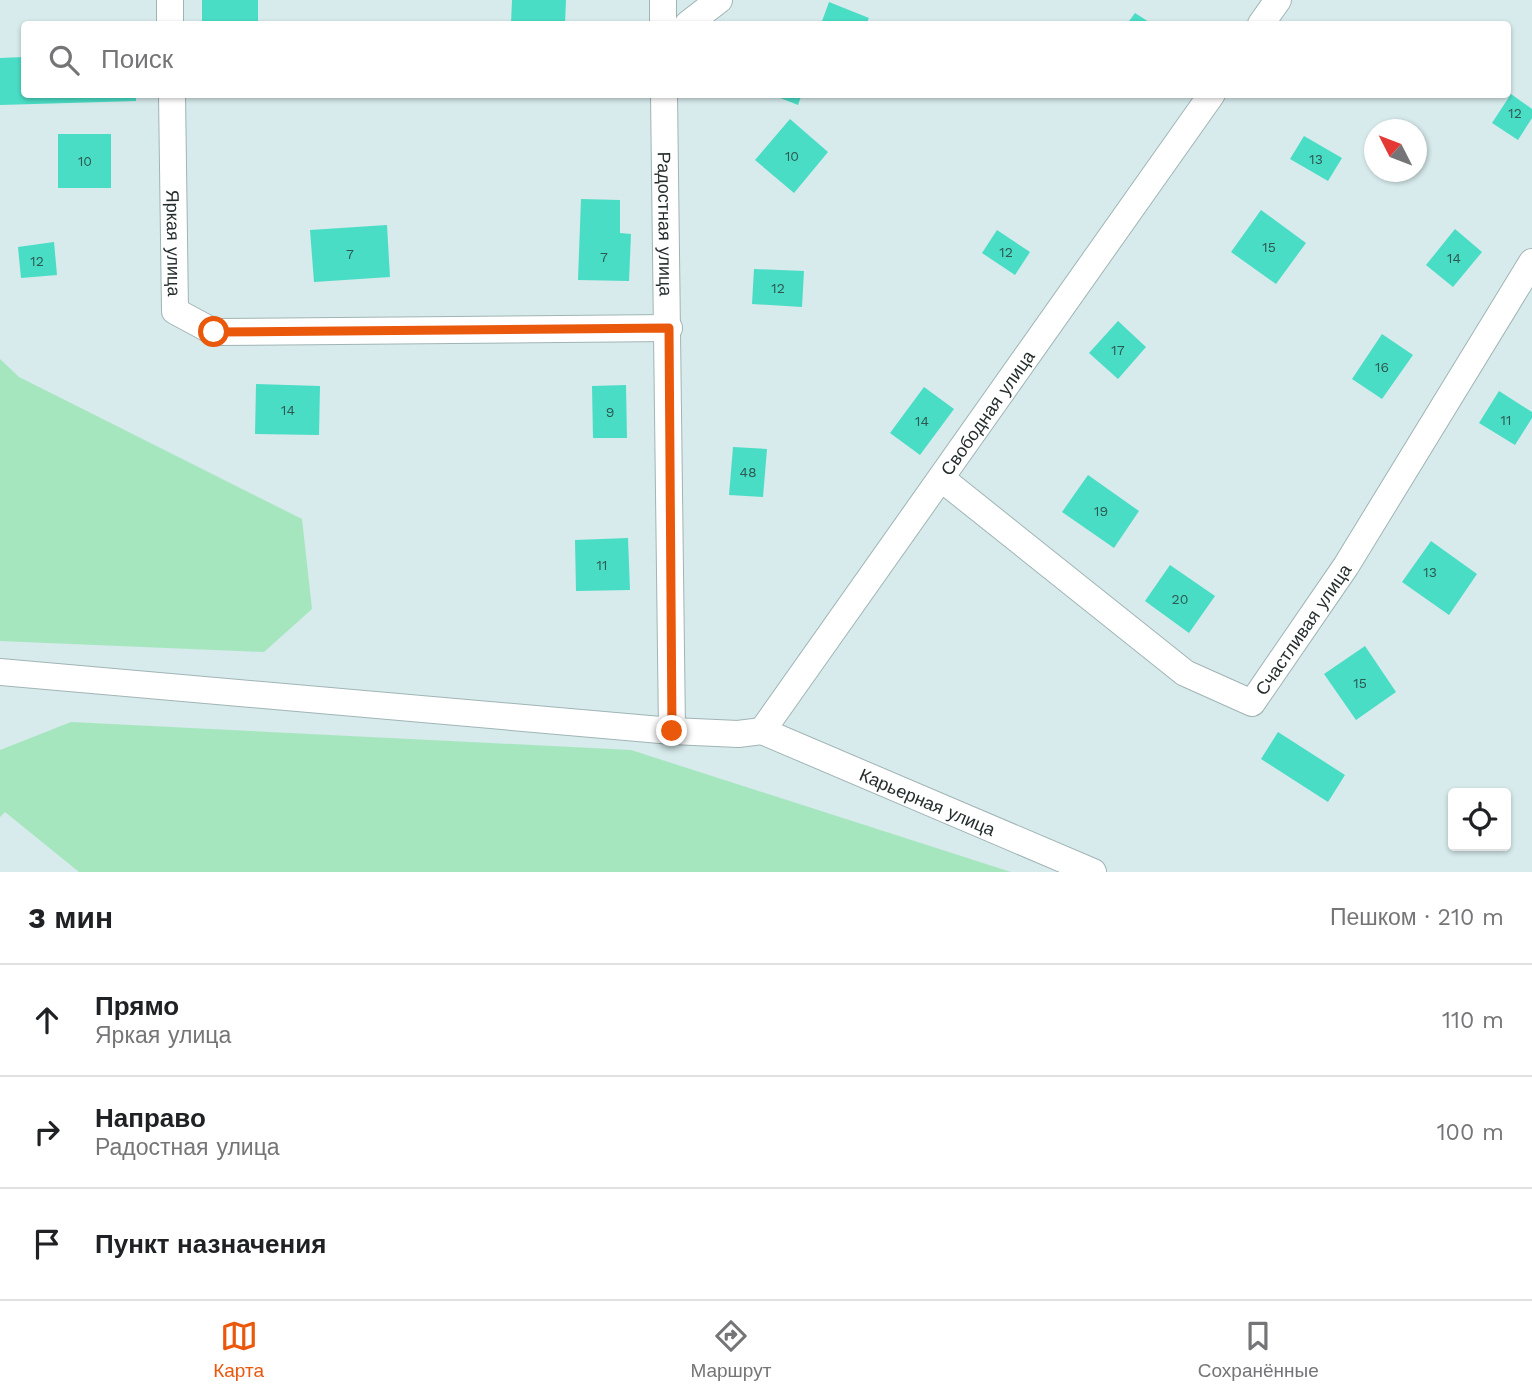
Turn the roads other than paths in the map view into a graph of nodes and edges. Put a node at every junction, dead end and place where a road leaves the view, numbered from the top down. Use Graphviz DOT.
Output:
graph roads {
  1 [pos="170,0"];
  2 [pos="663,0"];
  3 [pos="719,0"];
  4 [pos="1278,0"];
  5 [pos="170,21"];
  6 [pos="663,21"];
  7 [pos="692,21"];
  8 [pos="1263,21"];
  9 [pos="172,98"];
  10 [pos="664,98"];
  11 [pos="1209,98"];
  12 [pos="1532,262"];
  13 [pos="669,328"];
  14 [pos="942,479"];
  15 [pos="0,671"];
  16 [pos="672,731"];
  17 [pos="762,731"];
  18 [pos="1093,872"];
  1 -- 5 [label="street"];
  2 -- 6 [label="street"];
  3 -- 7 [label="street"];
  4 -- 8 [label="street"];
  9 -- 13 [label="street, Яркая улица"];
  10 -- 13 [label="street, Радостная улица"];
  11 -- 14 [label="street, Свободная улица"];
  12 -- 14 [label="street, Счастливая улица"];
  13 -- 16 [label="street, Радостная улица"];
  14 -- 17 [label="street, Свободная улица"];
  15 -- 16 [label="street"];
  16 -- 17 [label="street"];
  17 -- 18 [label="street, Карьерная улица"];
}
